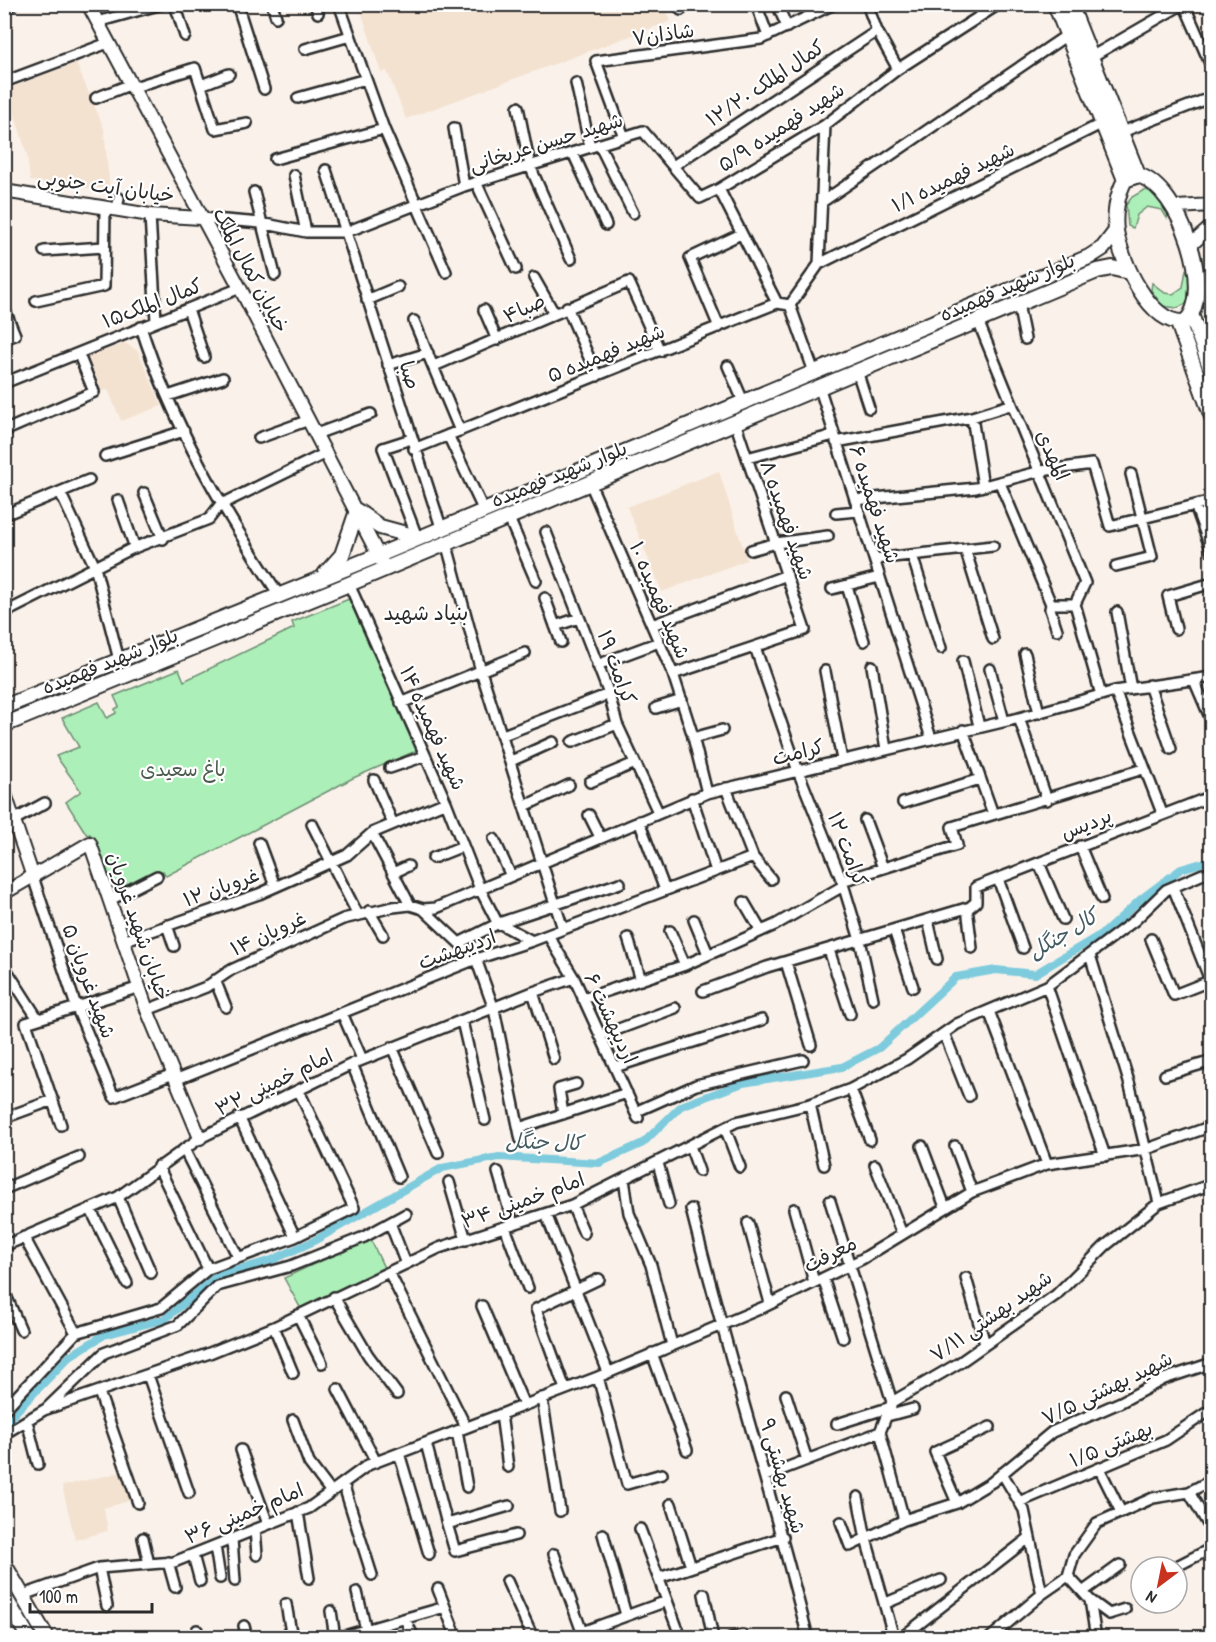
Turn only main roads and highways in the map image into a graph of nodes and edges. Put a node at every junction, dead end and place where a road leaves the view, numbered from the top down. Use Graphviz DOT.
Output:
graph roads {
  1 [pos="1055,4"];
  2 [pos="1070,4"];
  3 [pos="1131,178"];
  4 [pos="1116,231"];
  5 [pos="1130,272"];
  6 [pos="1044,276"];
  7 [pos="1050,291"];
  8 [pos="1192,317"];
  9 [pos="1178,322"];
  10 [pos="1212,372"];
  11 [pos="1208,399"];
  12 [pos="1212,417"];
  13 [pos="417,537"];
  14 [pos="405,559"];
  15 [pos="382,562"];
  16 [pos="322,577"];
  17 [pos="349,584"];
  18 [pos="119,660"];
  19 [pos="125,676"];
  20 [pos="6,702"];
  21 [pos="4,725"];
  22 [pos="4,1564"];
  23 [pos="6,1605"];
  24 [pos="29,1638"];
  25 [pos="47,1638"];
  1 -- 3 [label="main road"];
  2 -- 3 [label="main road"];
  3 -- 4 [label="main road"];
  3 -- 8 [label="main road"];
  4 -- 5 [label="main road"];
  4 -- 6 [label="main road, بلوار شهید فهمیده"];
  5 -- 7 [label="main road, بلوار شهید فهمیده"];
  5 -- 9 [label="main road"];
  6 -- 7 [label="main road"];
  6 -- 13 [label="main road, بلوار شهید فهمیده"];
  7 -- 14 [label="main road, بلوار شهید فهمیده"];
  8 -- 9 [label="main road"];
  8 -- 10 [label="main road"];
  9 -- 11 [label="main road"];
  11 -- 12 [label="main road"];
  13 -- 15 [label="main road, بلوار شهید فهمیده"];
  13 -- 16 [label="main road"];
  14 -- 15 [label="main road, بلوار شهید فهمیده"];
  14 -- 17 [label="main road"];
  15 -- 16 [label="main road, بلوار شهید فهمیده"];
  15 -- 17 [label="main road, بلوار شهید فهمیده"];
  16 -- 18 [label="main road, بلوار شهید فهمیده"];
  17 -- 19 [label="main road, بلوار شهید فهمیده"];
  18 -- 19 [label="main road"];
  18 -- 20 [label="main road, بلوار شهید فهمیده"];
  19 -- 21 [label="main road, بلوار شهید فهمیده"];
  22 -- 25 [label="main road"];
  23 -- 24 [label="main road"];
}
